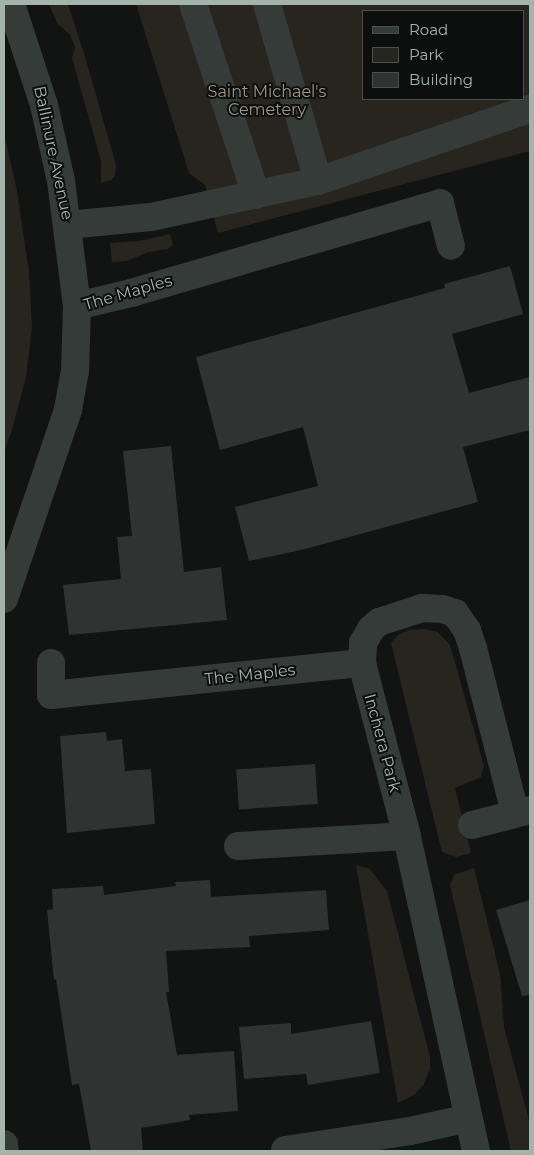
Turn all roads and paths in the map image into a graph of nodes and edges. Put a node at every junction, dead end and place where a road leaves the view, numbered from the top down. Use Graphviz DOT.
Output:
graph roads {
  1 [pos="11,4"];
  2 [pos="193,4"];
  3 [pos="267,4"];
  4 [pos="530,109"];
  5 [pos="318,181"];
  6 [pos="256,195"];
  7 [pos="68,225"];
  8 [pos="452,246"];
  9 [pos="78,306"];
  10 [pos="4,598"];
  11 [pos="51,663"];
  12 [pos="362,663"];
  13 [pos="523,811"];
  14 [pos="472,825"];
  15 [pos="407,836"];
  16 [pos="238,846"];
  17 [pos="469,1118"];
  18 [pos="4,1144"];
  19 [pos="286,1150"];
  20 [pos="6,1151"];
  21 [pos="476,1151"];
  1 -- 7 [label="street, Ballinure Avenue"];
  2 -- 6 [label="street"];
  3 -- 5 [label="street"];
  4 -- 5 [label="street"];
  5 -- 6 [label="street"];
  6 -- 7 [label="street"];
  7 -- 9 [label="street, Ballinure Avenue"];
  8 -- 9 [label="street, The Maples"];
  9 -- 10 [label="street, The Maples"];
  11 -- 12 [label="street, The Maples"];
  12 -- 13 [label="street, Inchera Park"];
  12 -- 15 [label="street, Inchera Park"];
  13 -- 14 [label="street"];
  15 -- 16 [label="street"];
  15 -- 17 [label="street, Inchera Park"];
  17 -- 19 [label="street"];
  17 -- 21 [label="street, Inchera Park"];
  18 -- 20 [label="street"];
}
